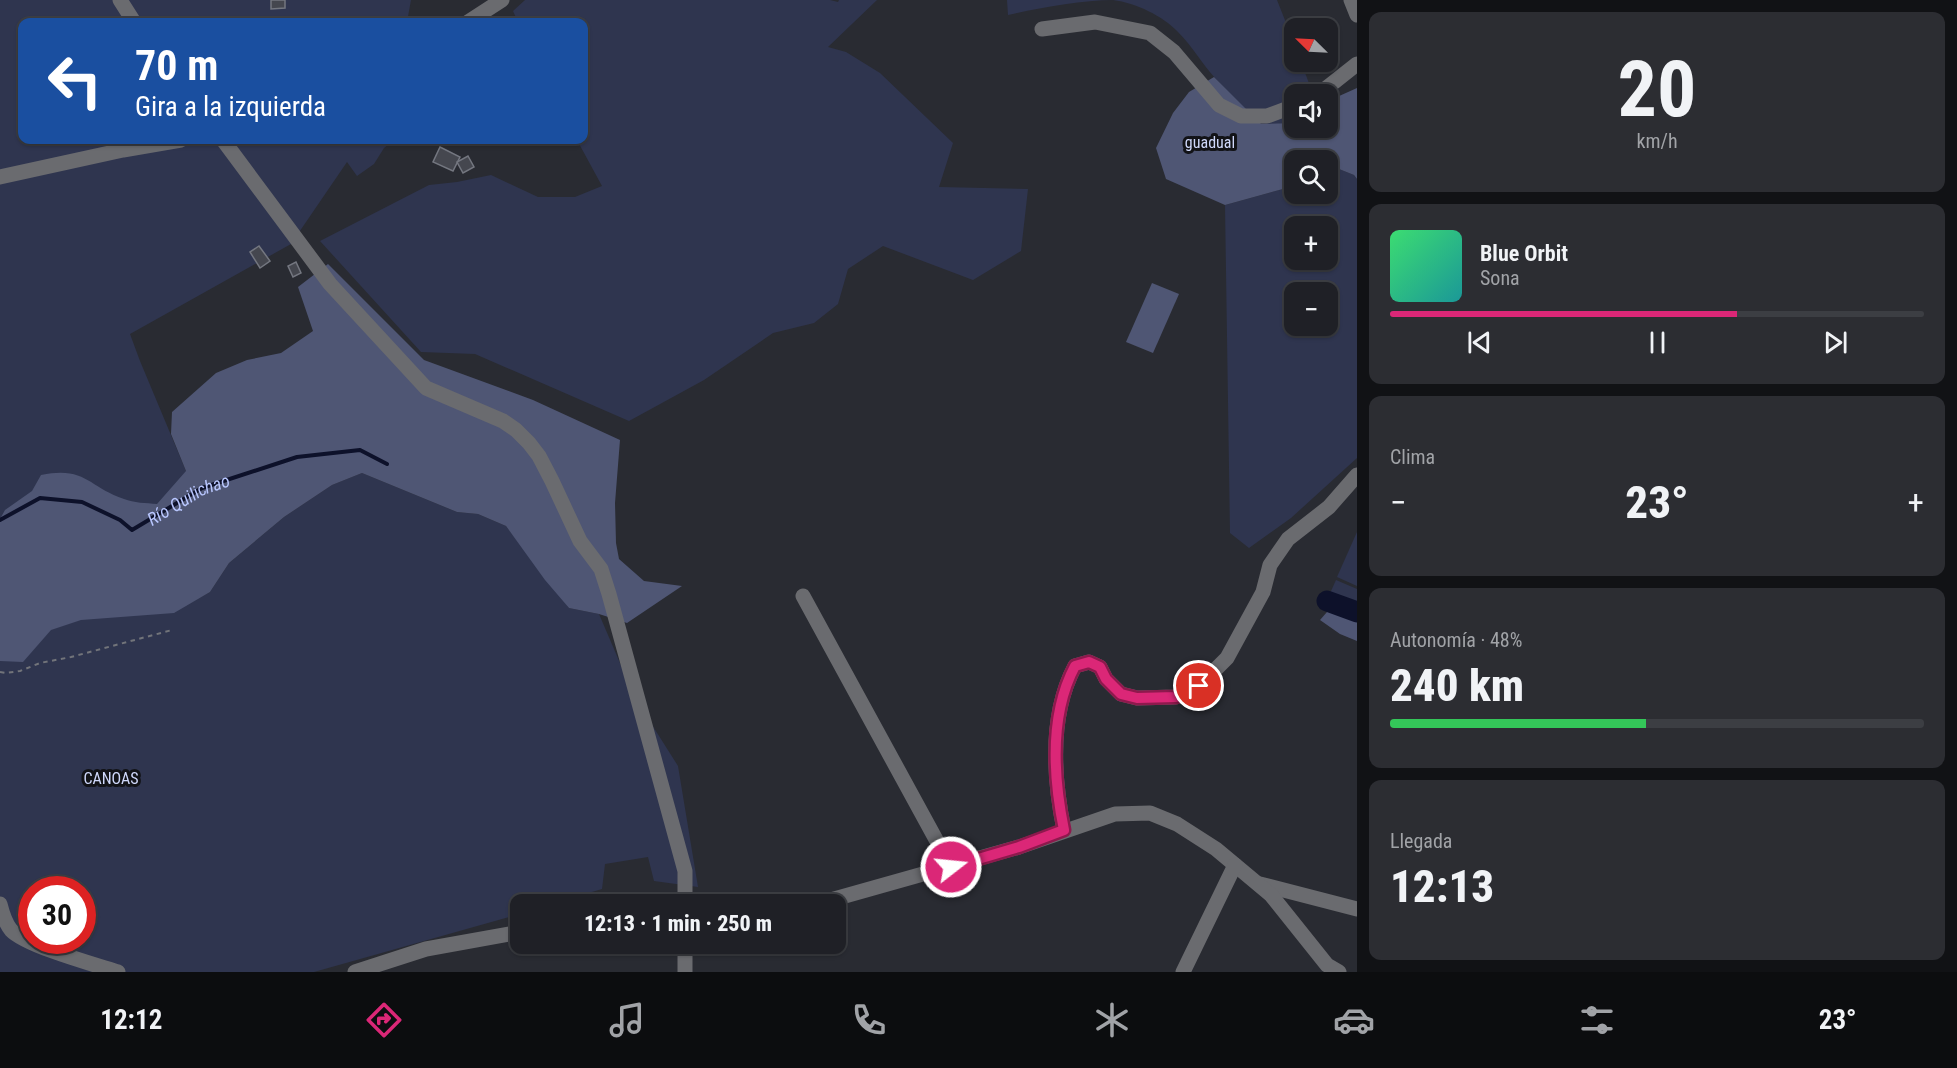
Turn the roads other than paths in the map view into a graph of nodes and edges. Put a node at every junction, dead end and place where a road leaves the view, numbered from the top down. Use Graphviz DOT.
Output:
graph roads {
  1 [pos="120,0"];
  2 [pos="502,0"];
  3 [pos="1351,0"];
  4 [pos="1357,15"];
  5 [pos="131,18"];
  6 [pos="474,18"];
  7 [pos="1042,29"];
  8 [pos="1357,64"];
  9 [pos="1332,84"];
  10 [pos="1284,110"];
  11 [pos="158,144"];
  12 [pos="226,144"];
  13 [pos="0,177"];
  14 [pos="1357,475"];
  15 [pos="803,596"];
  16 [pos="1064,830"];
  17 [pos="1235,865"];
  18 [pos="951,867"];
  19 [pos="1257,884"];
  20 [pos="686,894"];
  21 [pos="846,896"];
  22 [pos="0,904"];
  23 [pos="1357,909"];
  24 [pos="510,934"];
  25 [pos="685,954"];
  26 [pos="118,972"];
  27 [pos="355,972"];
  28 [pos="685,972"];
  29 [pos="1183,972"];
  30 [pos="1339,972"];
  1 -- 5 [label="street"];
  2 -- 6 [label="street"];
  3 -- 4 [label="street"];
  7 -- 10 [label="street"];
  8 -- 9 [label="street"];
  11 -- 13 [label="street"];
  12 -- 20 [label="street"];
  14 -- 16 [label="street"];
  15 -- 18 [label="street"];
  16 -- 17 [label="street"];
  16 -- 18 [label="street"];
  17 -- 19 [label="street"];
  17 -- 29 [label="street"];
  18 -- 21 [label="street"];
  19 -- 23 [label="street"];
  19 -- 30 [label="street"];
  22 -- 26 [label="street"];
  24 -- 27 [label="street"];
  25 -- 28 [label="street"];
}
